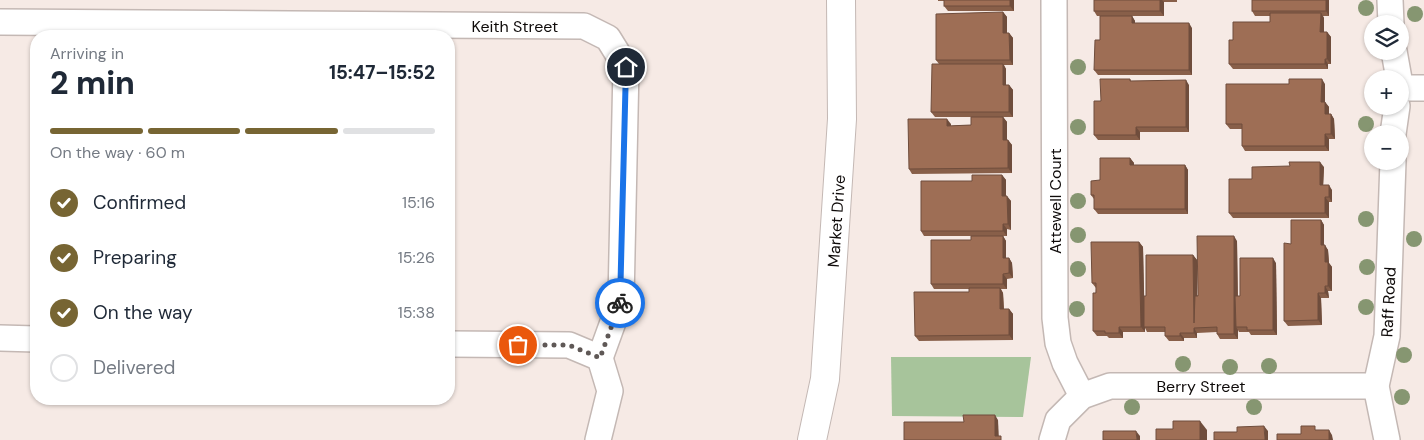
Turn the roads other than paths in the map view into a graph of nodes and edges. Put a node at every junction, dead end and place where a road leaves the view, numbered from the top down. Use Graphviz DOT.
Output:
graph roads {
  1 [pos="841,0"];
  2 [pos="1054,0"];
  3 [pos="1390,0"];
  4 [pos="1391,15"];
  5 [pos="0,22"];
  6 [pos="1409,88"];
  7 [pos="1424,88"];
  8 [pos="1392,170"];
  9 [pos="0,338"];
  10 [pos="30,339"];
  11 [pos="455,344"];
  12 [pos="600,358"];
  13 [pos="1376,386"];
  14 [pos="1082,396"];
  15 [pos="598,440"];
  16 [pos="812,440"];
  17 [pos="1052,440"];
  18 [pos="1387,440"];
  1 -- 16 [label="street, Market Drive"];
  2 -- 14 [label="street, Attewell Court"];
  3 -- 4 [label="street"];
  5 -- 12 [label="street, Keith Street"];
  6 -- 7 [label="street"];
  8 -- 13 [label="street, Raff Road"];
  9 -- 10 [label="street"];
  11 -- 12 [label="street"];
  12 -- 15 [label="street"];
  13 -- 14 [label="street, Berry Street"];
  13 -- 18 [label="street, Raff Road"];
  14 -- 17 [label="street, Berry Street"];
}
